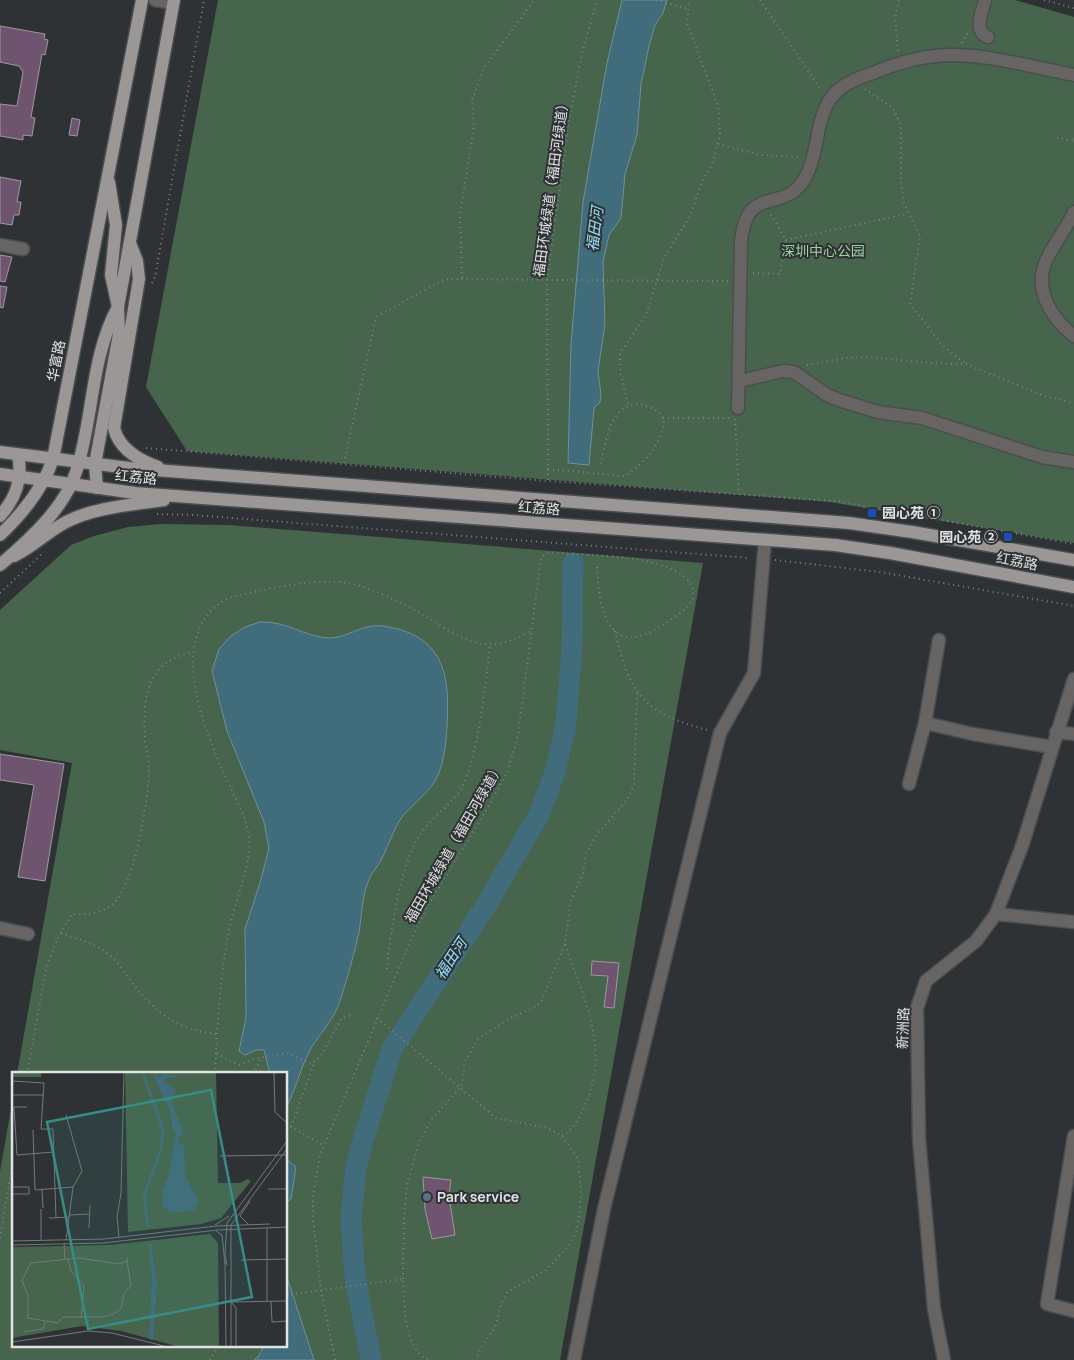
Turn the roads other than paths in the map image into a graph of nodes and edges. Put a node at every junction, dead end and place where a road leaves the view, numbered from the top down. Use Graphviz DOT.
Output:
graph roads {
  1 [pos="142,0"];
  2 [pos="155,0"];
  3 [pos="985,0"];
  4 [pos="173,2"];
  5 [pos="988,37"];
  6 [pos="1074,75"];
  7 [pos="108,177"];
  8 [pos="1074,212"];
  9 [pos="129,242"];
  10 [pos="0,245"];
  11 [pos="23,249"];
  12 [pos="118,307"];
  13 [pos="1074,336"];
  14 [pos="740,381"];
  15 [pos="737,412"];
  16 [pos="0,452"];
  17 [pos="18,455"];
  18 [pos="52,459"];
  19 [pos="79,462"];
  20 [pos="1074,462"];
  21 [pos="95,464"];
  22 [pos="167,471"];
  23 [pos="0,474"];
  24 [pos="20,477"];
  25 [pos="44,480"];
  26 [pos="72,484"];
  27 [pos="97,488"];
  28 [pos="189,497"];
  29 [pos="0,516"];
  30 [pos="0,535"];
  31 [pos="765,540"];
  32 [pos="1074,560"];
  33 [pos="3,563"];
  34 [pos="1074,587"];
  35 [pos="940,640"];
  36 [pos="1074,679"];
  37 [pos="925,723"];
  38 [pos="1056,732"];
  39 [pos="1074,734"];
  40 [pos="1052,746"];
  41 [pos="909,784"];
  42 [pos="996,914"];
  43 [pos="1074,922"];
  44 [pos="0,928"];
  45 [pos="28,934"];
  46 [pos="1074,1136"];
  47 [pos="1072,1158"];
  48 [pos="1074,1311"];
  49 [pos="574,1360"];
  50 [pos="944,1360"];
  1 -- 7 [label="main road, 华富路"];
  2 -- 4 [label="street"];
  3 -- 5 [label="street"];
  4 -- 9 [label="main road, 华富路"];
  6 -- 14 [label="street"];
  7 -- 12 [label="main road, 华富路"];
  7 -- 18 [label="main road, 华富路"];
  8 -- 13 [label="street"];
  9 -- 12 [label="main road, 华富路"];
  9 -- 22 [label="main road"];
  10 -- 11 [label="street"];
  12 -- 19 [label="main road, 华富路"];
  12 -- 21 [label="main road, 华富路"];
  14 -- 15 [label="street"];
  14 -- 20 [label="street"];
  16 -- 17 [label="main road, 红荔路"];
  17 -- 18 [label="main road, 红荔路"];
  17 -- 24 [label="main road"];
  18 -- 19 [label="main road, 红荔路"];
  18 -- 25 [label="main road, 华富路"];
  19 -- 21 [label="main road, 红荔路"];
  19 -- 26 [label="main road, 华富路"];
  21 -- 22 [label="main road, 红荔路"];
  21 -- 27 [label="main road, 华富路"];
  22 -- 32 [label="main road, 红荔路"];
  23 -- 24 [label="main road, 红荔路"];
  24 -- 25 [label="main road, 红荔路"];
  24 -- 29 [label="main road"];
  25 -- 26 [label="main road, 红荔路"];
  25 -- 30 [label="main road, 华富路"];
  26 -- 27 [label="main road, 红荔路"];
  26 -- 33 [label="main road, 华富路"];
  27 -- 28 [label="main road, 红荔路"];
  28 -- 31 [label="main road, 红荔路"];
  28 -- 33 [label="main road"];
  31 -- 34 [label="main road, 红荔路"];
  31 -- 49 [label="street"];
  35 -- 37 [label="street"];
  36 -- 38 [label="street, 新洲路"];
  37 -- 40 [label="street"];
  37 -- 41 [label="street"];
  38 -- 39 [label="street"];
  38 -- 40 [label="street, 新洲路"];
  40 -- 42 [label="street, 新洲路"];
  42 -- 43 [label="street"];
  42 -- 50 [label="street, 新洲路"];
  44 -- 45 [label="street"];
  46 -- 47 [label="street"];
  47 -- 48 [label="street"];
}
